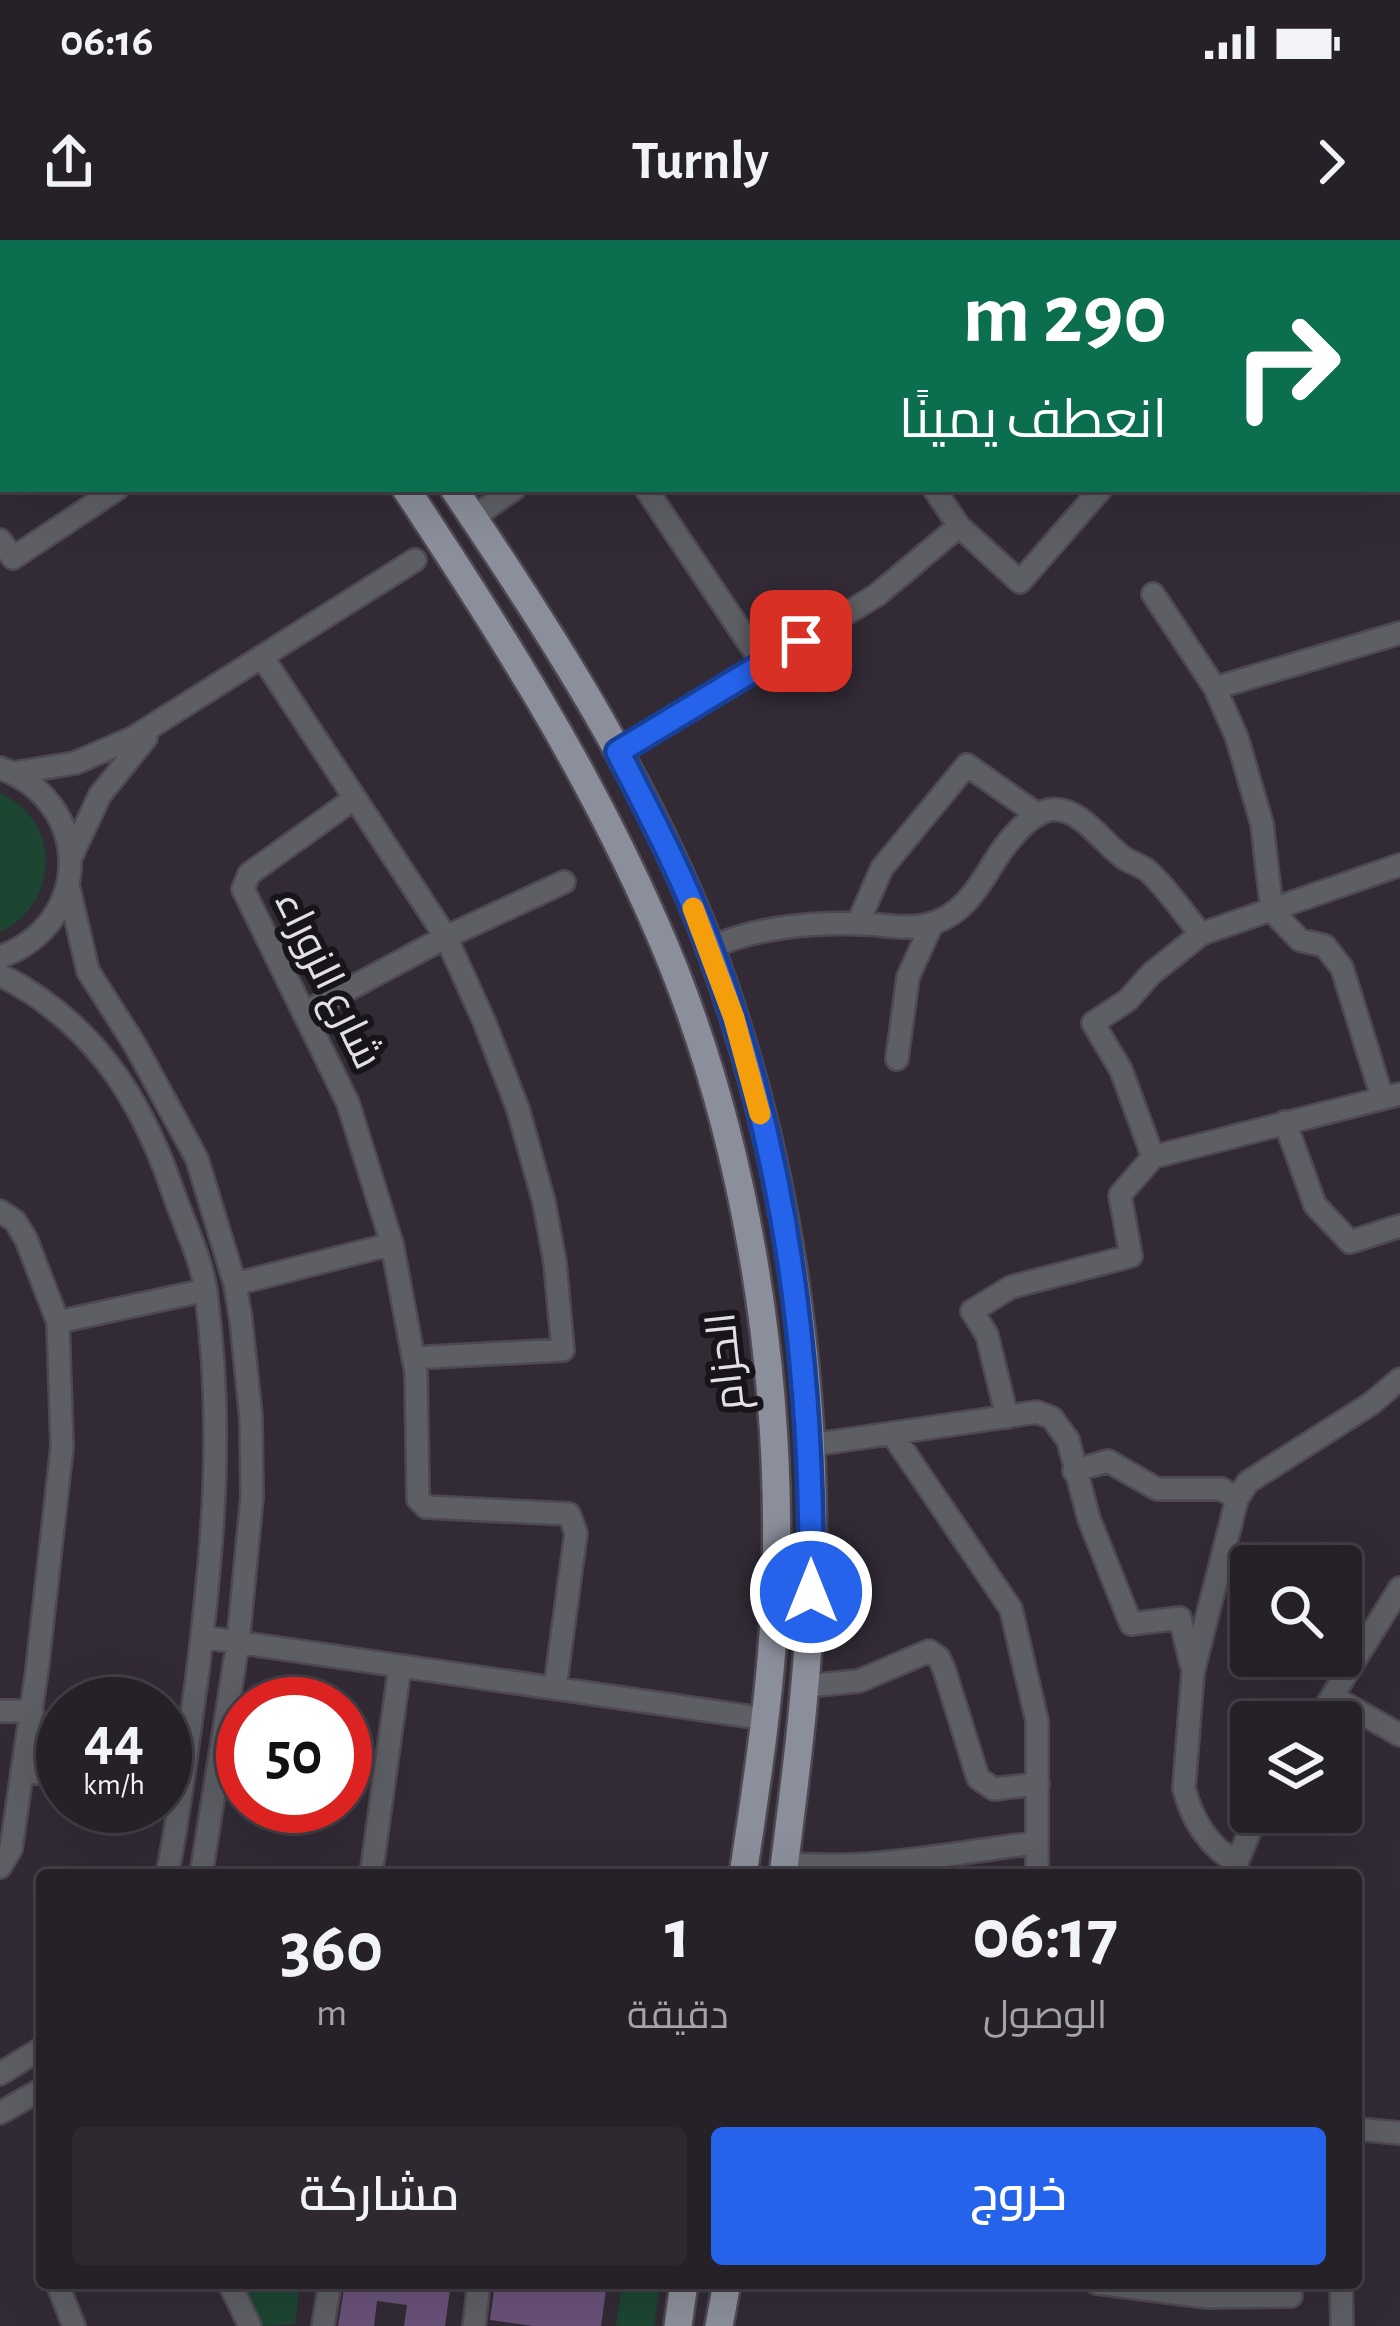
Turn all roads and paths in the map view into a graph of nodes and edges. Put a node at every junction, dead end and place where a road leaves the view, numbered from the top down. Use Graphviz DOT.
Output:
graph roads {
  1 [pos="112,492"];
  2 [pos="408,492"];
  3 [pos="456,492"];
  4 [pos="510,492"];
  5 [pos="648,492"];
  6 [pos="936,492"];
  7 [pos="1098,492"];
  8 [pos="473,517"];
  9 [pos="959,526"];
  10 [pos="0,540"];
  11 [pos="415,560"];
  12 [pos="1153,594"];
  13 [pos="1400,633"];
  14 [pos="263,658"];
  15 [pos="763,664"];
  16 [pos="1215,688"];
  17 [pos="164,721"];
  18 [pos="618,752"];
  19 [pos="7,770"];
  20 [pos="355,798"];
  21 [pos="1037,815"];
  22 [pos="70,858"];
  23 [pos="1400,865"];
  24 [pos="564,883"];
  25 [pos="68,885"];
  26 [pos="1272,911"];
  27 [pos="858,923"];
  28 [pos="932,924"];
  29 [pos="1201,934"];
  30 [pos="446,938"];
  31 [pos="710,948"];
  32 [pos="0,957"];
  33 [pos="0,975"];
  34 [pos="304,1013"];
  35 [pos="897,1058"];
  36 [pos="1391,1096"];
  37 [pos="1286,1122"];
  38 [pos="1153,1157"];
  39 [pos="0,1210"];
  40 [pos="1400,1226"];
  41 [pos="392,1244"];
  42 [pos="235,1284"];
  43 [pos="206,1290"];
  44 [pos="58,1322"];
  45 [pos="413,1358"];
  46 [pos="1400,1379"];
  47 [pos="1007,1417"];
  48 [pos="893,1435"];
  49 [pos="811,1445"];
  50 [pos="1074,1471"];
  51 [pos="1238,1498"];
  52 [pos="1400,1588"];
  53 [pos="202,1637"];
  54 [pos="238,1642"];
  55 [pos="400,1666"];
  56 [pos="1193,1672"];
  57 [pos="806,1685"];
  58 [pos="555,1688"];
  59 [pos="192,1691"];
  60 [pos="1333,1697"];
  61 [pos="1330,1701"];
  62 [pos="0,1711"];
  63 [pos="32,1711"];
  64 [pos="766,1719"];
  65 [pos="1400,1735"];
  66 [pos="22,1771"];
  67 [pos="36,1773"];
  68 [pos="1038,1784"];
  69 [pos="170,1833"];
  70 [pos="1251,1833"];
  71 [pos="1035,1843"];
  72 [pos="4,1850"];
  73 [pos="167,1869"];
  74 [pos="202,1869"];
  75 [pos="371,1869"];
  76 [pos="744,1869"];
  77 [pos="783,1869"];
  78 [pos="1037,1869"];
  79 [pos="1238,1869"];
  80 [pos="36,2052"];
  81 [pos="0,2074"];
  82 [pos="36,2099"];
  83 [pos="0,2114"];
  84 [pos="1362,2130"];
  85 [pos="1400,2133"];
  86 [pos="59,2289"];
  87 [pos="232,2289"];
  88 [pos="329,2289"];
  89 [pos="478,2289"];
  90 [pos="683,2289"];
  91 [pos="726,2289"];
  92 [pos="1341,2289"];
  93 [pos="1207,2290"];
  94 [pos="1291,2296"];
  95 [pos="74,2326"];
  96 [pos="250,2326"];
  97 [pos="323,2326"];
  98 [pos="474,2326"];
  99 [pos="678,2326"];
  100 [pos="719,2326"];
  101 [pos="1342,2326"];
  1 -- 10 [label="street"];
  2 -- 64 [label="main road, الحزام"];
  3 -- 8 [label="main road"];
  4 -- 8 [label="street"];
  5 -- 15 [label="street"];
  6 -- 9 [label="street"];
  7 -- 9 [label="street"];
  8 -- 18 [label="main road"];
  9 -- 15 [label="street"];
  11 -- 14 [label="street"];
  12 -- 16 [label="street"];
  13 -- 16 [label="street"];
  14 -- 17 [label="street"];
  14 -- 20 [label="street"];
  15 -- 18 [label="street"];
  16 -- 26 [label="street"];
  17 -- 19 [label="street"];
  17 -- 22 [label="street"];
  18 -- 31 [label="main road"];
  19 -- 22 [label="street"];
  20 -- 30 [label="street"];
  20 -- 34 [label="street, شارع الزوراء"];
  21 -- 27 [label="street"];
  21 -- 28 [label="street"];
  21 -- 29 [label="street"];
  22 -- 25 [label="street"];
  23 -- 26 [label="street"];
  24 -- 30 [label="street"];
  25 -- 32 [label="street"];
  25 -- 42 [label="street"];
  26 -- 29 [label="street"];
  26 -- 36 [label="street"];
  27 -- 28 [label="street"];
  27 -- 31 [label="street"];
  28 -- 35 [label="street"];
  29 -- 38 [label="street"];
  30 -- 34 [label="street"];
  30 -- 45 [label="street"];
  31 -- 49 [label="main road"];
  33 -- 43 [label="street"];
  34 -- 41 [label="street, شارع الزوراء"];
  36 -- 37 [label="street"];
  37 -- 38 [label="street"];
  37 -- 40 [label="street"];
  38 -- 47 [label="street"];
  39 -- 44 [label="street"];
  41 -- 42 [label="street"];
  41 -- 45 [label="street, شارع الزوراء"];
  42 -- 54 [label="street"];
  43 -- 44 [label="street"];
  43 -- 53 [label="street"];
  44 -- 63 [label="street"];
  45 -- 58 [label="street, شارع الزوراء"];
  46 -- 51 [label="street"];
  47 -- 48 [label="street"];
  47 -- 50 [label="street"];
  48 -- 49 [label="street"];
  48 -- 68 [label="street"];
  49 -- 57 [label="main road"];
  50 -- 51 [label="street"];
  50 -- 56 [label="street"];
  51 -- 56 [label="street"];
  52 -- 60 [label="street"];
  53 -- 54 [label="street"];
  53 -- 59 [label="street"];
  54 -- 55 [label="street"];
  54 -- 74 [label="street"];
  55 -- 58 [label="street"];
  55 -- 75 [label="street"];
  56 -- 79 [label="street"];
  57 -- 68 [label="street"];
  57 -- 77 [label="main road"];
  58 -- 64 [label="street"];
  60 -- 61 [label="street"];
  60 -- 65 [label="street"];
  62 -- 63 [label="street"];
  63 -- 66 [label="street"];
  64 -- 76 [label="main road, الحزام"];
  66 -- 67 [label="street"];
  66 -- 72 [label="street"];
  68 -- 71 [label="street"];
  69 -- 73 [label="street"];
  70 -- 79 [label="street"];
  71 -- 77 [label="street"];
  71 -- 78 [label="street"];
  80 -- 81 [label="street"];
  82 -- 83 [label="street"];
  84 -- 85 [label="street"];
  86 -- 95 [label="street"];
  87 -- 96 [label="street"];
  88 -- 97 [label="street"];
  89 -- 98 [label="street"];
  90 -- 99 [label="main road"];
  91 -- 100 [label="main road"];
  92 -- 101 [label="street"];
  93 -- 94 [label="street"];
}
